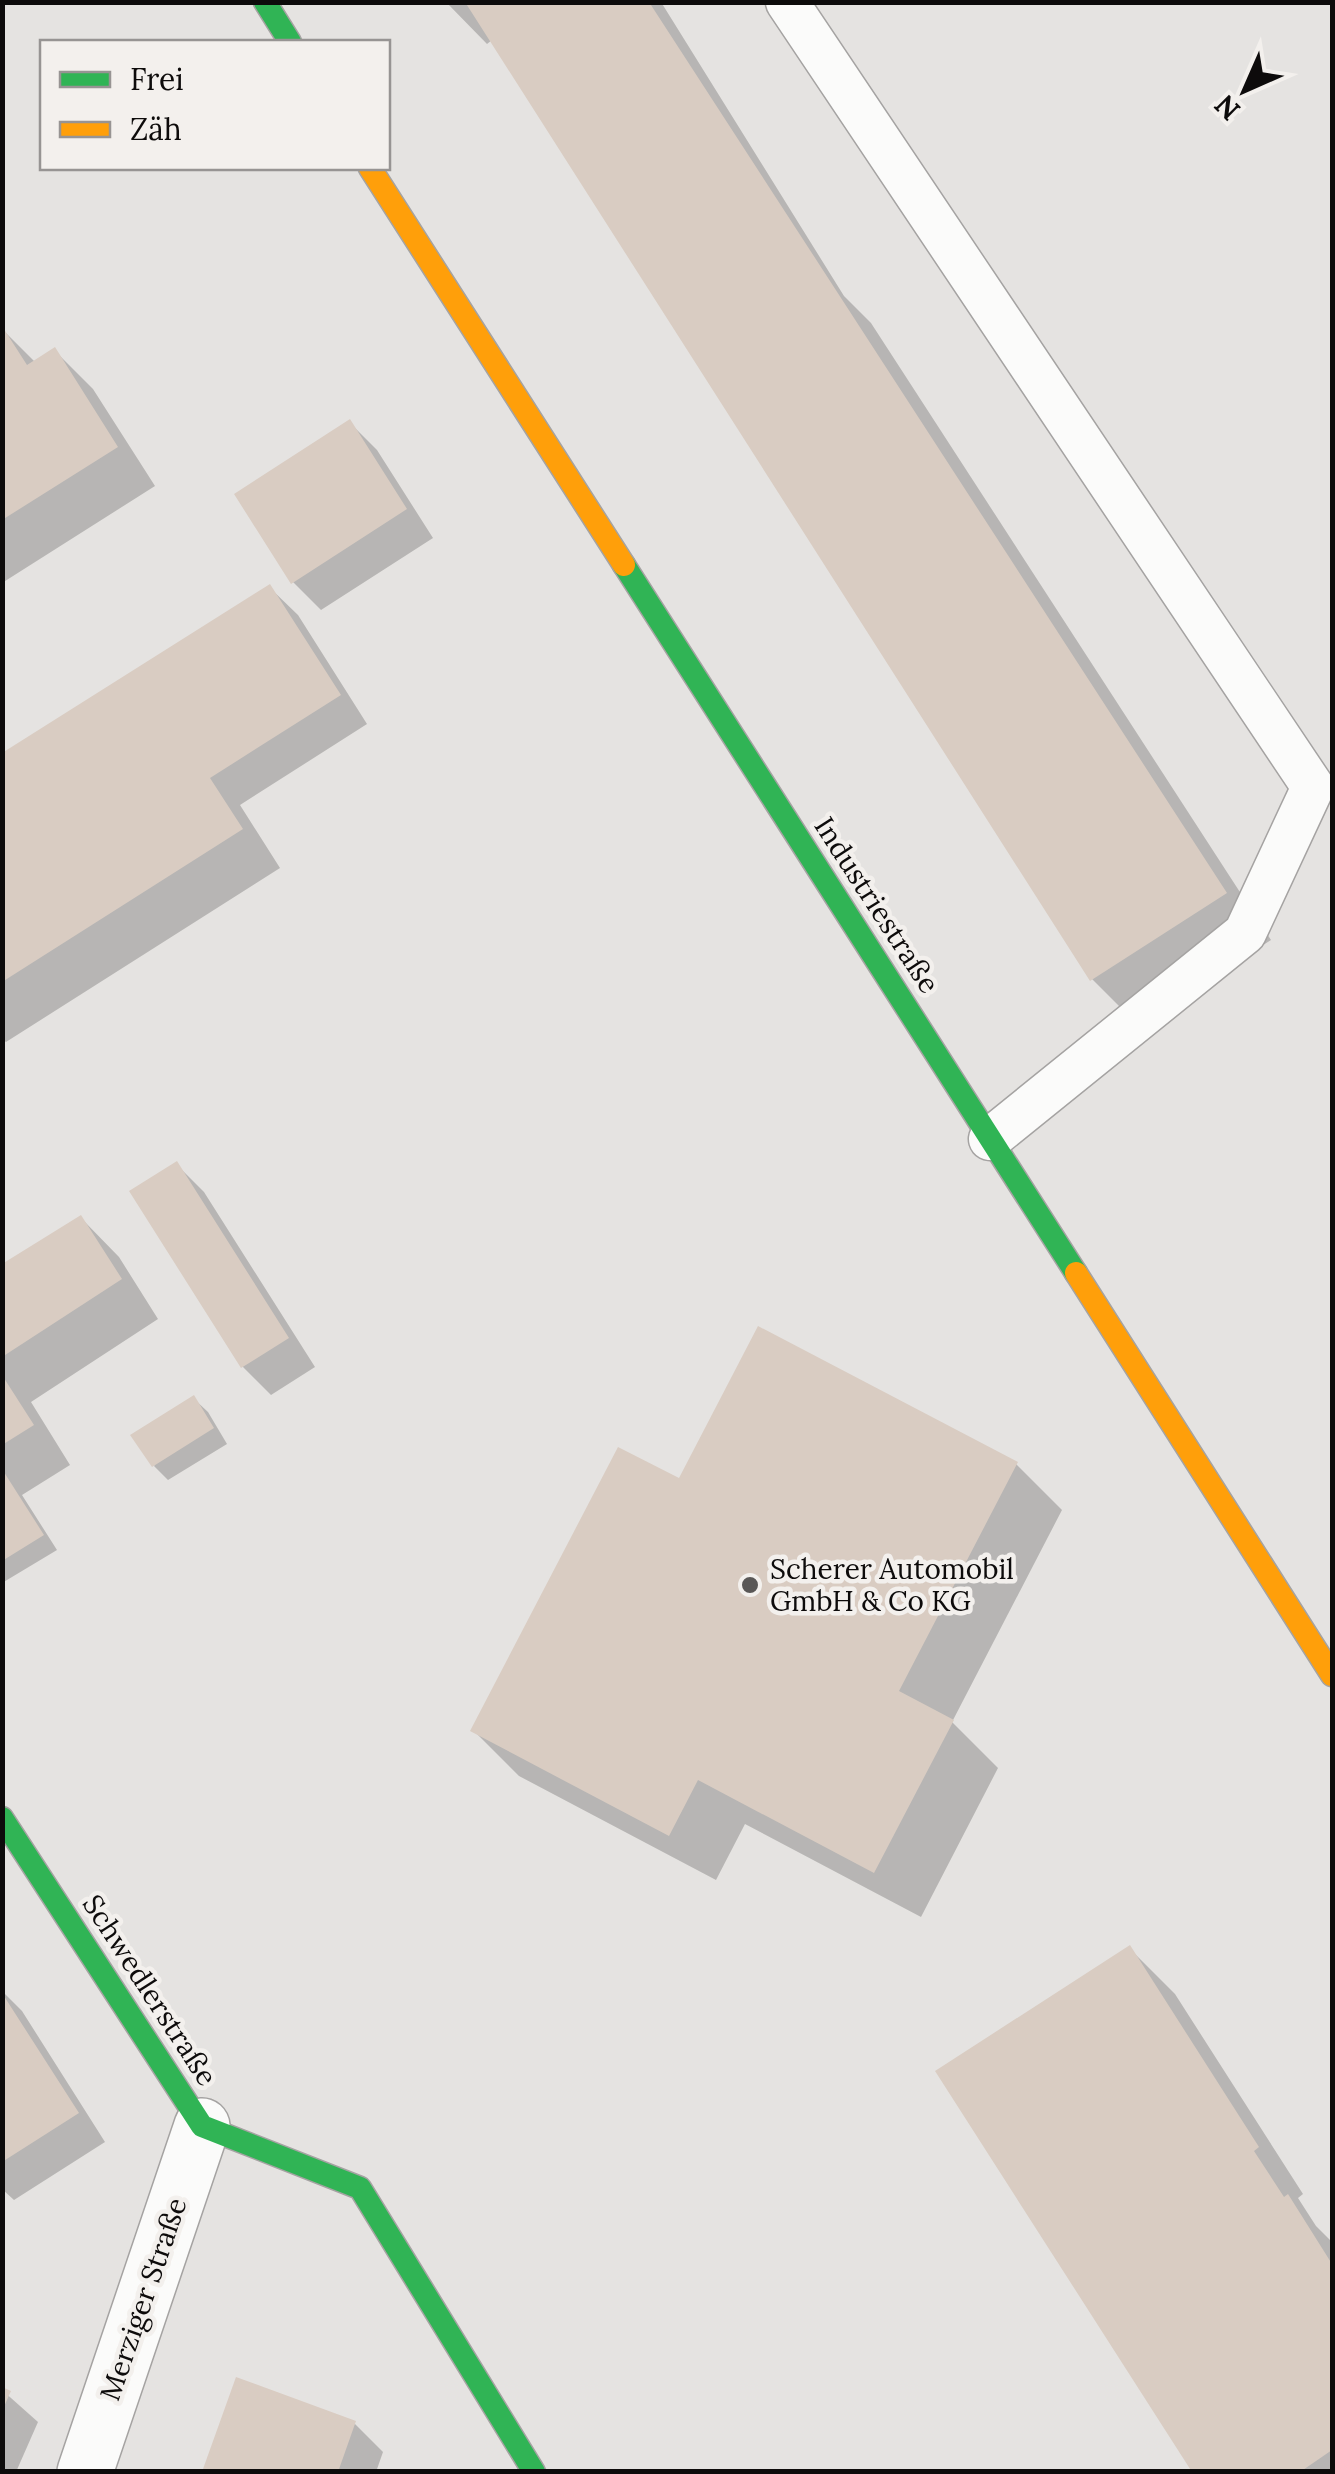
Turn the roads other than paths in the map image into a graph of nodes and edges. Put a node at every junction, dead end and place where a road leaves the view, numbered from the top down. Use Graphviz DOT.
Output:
graph roads {
  1 [pos="264,2"];
  2 [pos="786,2"];
  3 [pos="289,40"];
  4 [pos="371,170"];
  5 [pos="990,1139"];
  6 [pos="1329,1660"];
  7 [pos="2,1818"];
  8 [pos="202,2126"];
  9 [pos="85,2472"];
  10 [pos="534,2472"];
  1 -- 3 [label="street"];
  2 -- 5 [label="lane"];
  4 -- 5 [label="street, Industriestraße"];
  5 -- 6 [label="street, Industriestraße"];
  7 -- 8 [label="street, Schwedlerstraße"];
  8 -- 9 [label="street, Merziger Straße"];
  8 -- 10 [label="street, Schwedlerstraße"];
}
